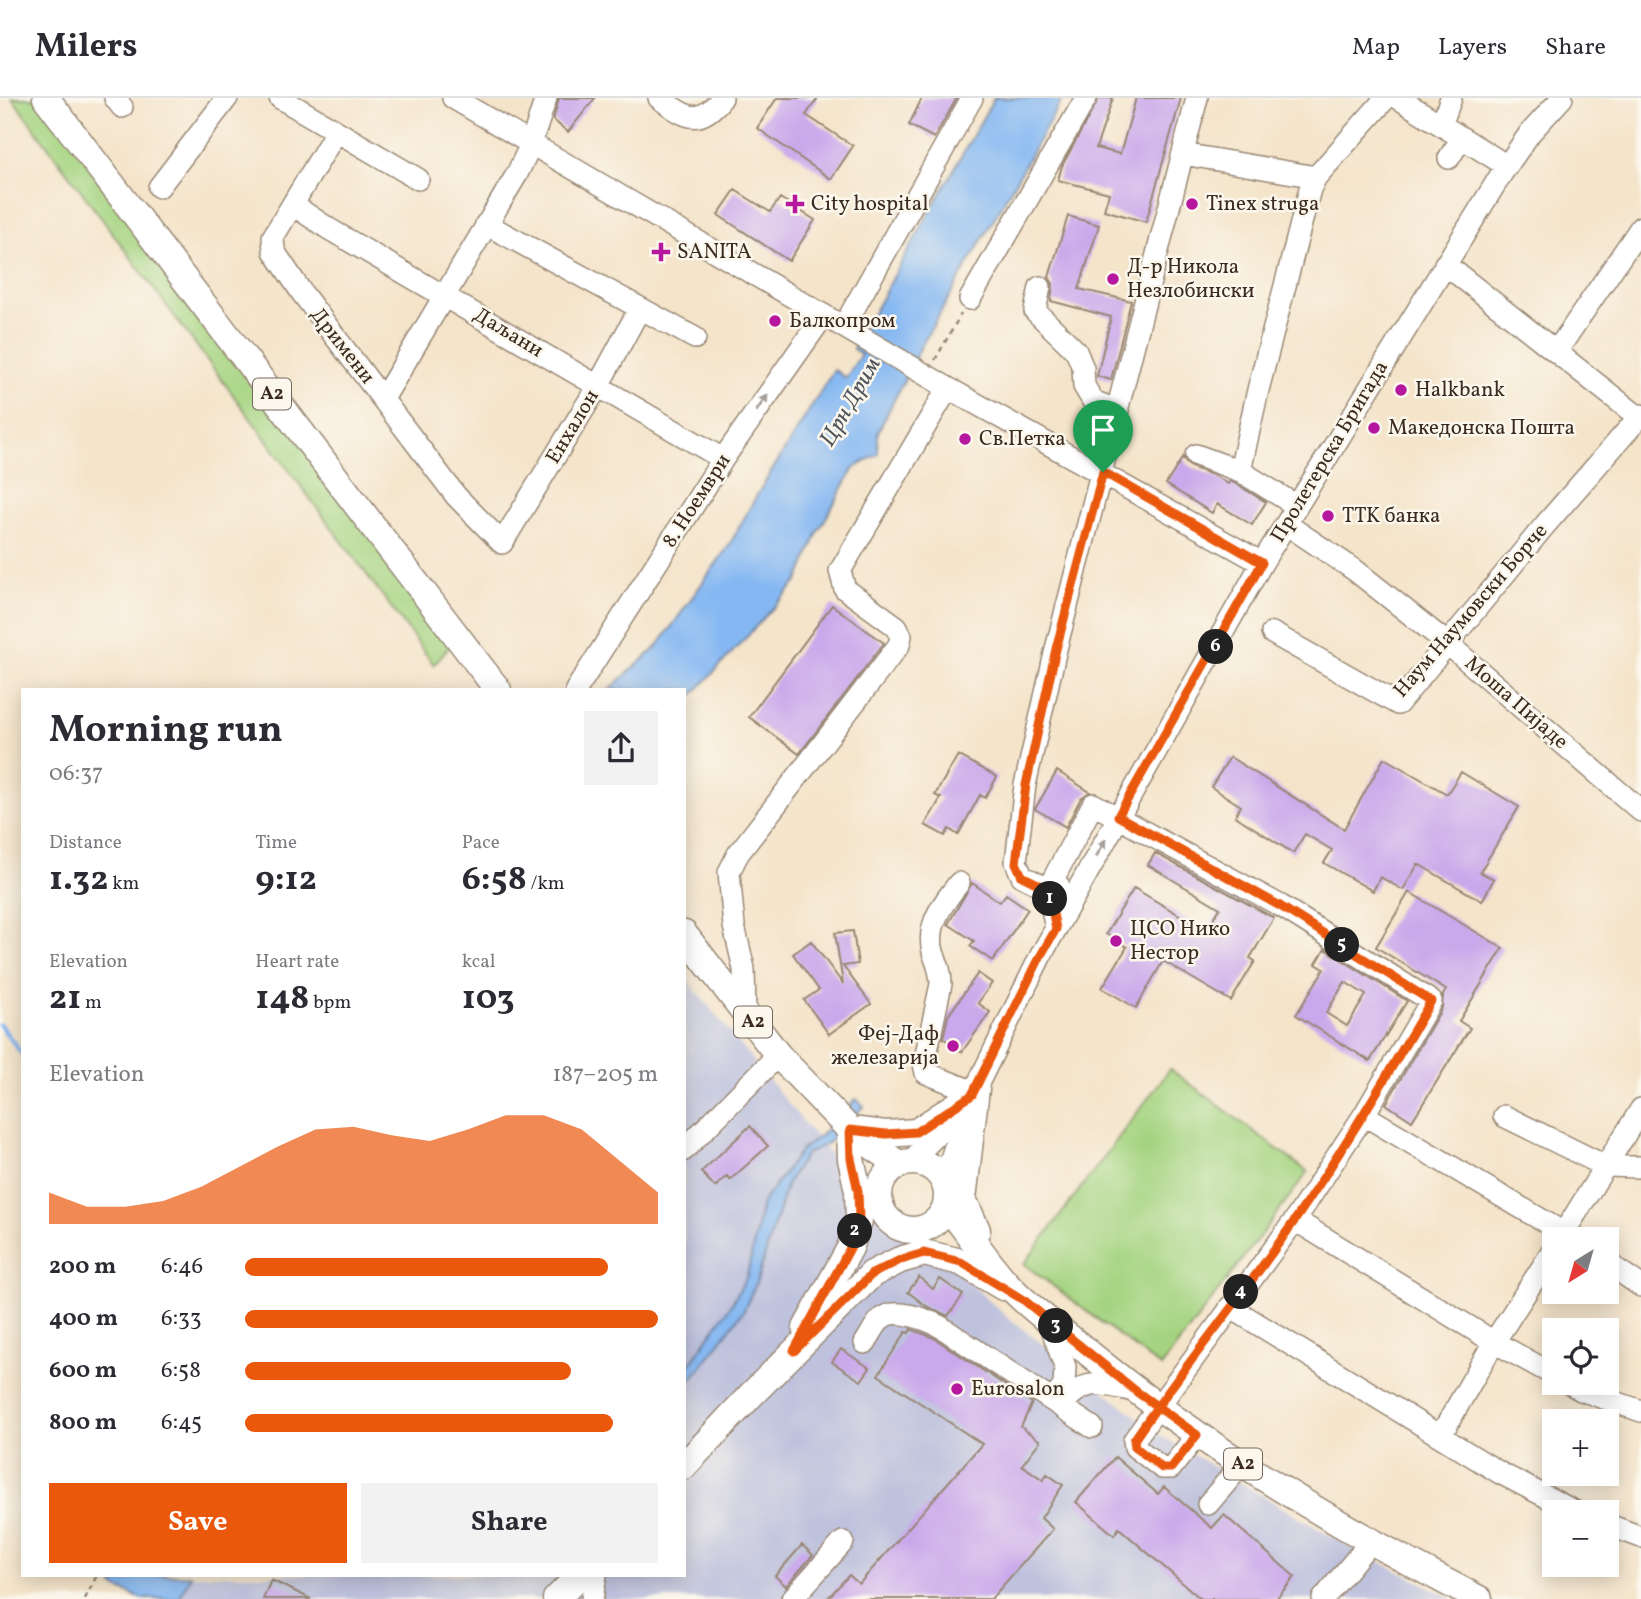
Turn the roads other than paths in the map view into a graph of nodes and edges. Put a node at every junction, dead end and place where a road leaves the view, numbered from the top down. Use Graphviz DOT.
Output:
graph roads {
  1 [pos="46,98"];
  2 [pos="227,98"];
  3 [pos="280,98"];
  4 [pos="453,98"];
  5 [pos="546,98"];
  6 [pos="659,98"];
  7 [pos="722,98"];
  8 [pos="972,98"];
  9 [pos="1086,98"];
  10 [pos="1197,98"];
  11 [pos="1386,98"];
  12 [pos="1398,98"];
  13 [pos="1451,98"];
  14 [pos="1562,98"];
  15 [pos="1441,123"];
  16 [pos="336,132"];
  17 [pos="1461,139"];
  18 [pos="531,144"];
  19 [pos="1183,155"];
  20 [pos="1450,158"];
  21 [pos="1507,166"];
  22 [pos="1316,177"];
  23 [pos="418,179"];
  24 [pos="159,187"];
  25 [pos="293,205"];
  26 [pos="486,224"];
  27 [pos="1641,227"];
  28 [pos="1445,264"];
  29 [pos="1041,287"];
  30 [pos="445,296"];
  31 [pos="966,306"];
  32 [pos="640,308"];
  33 [pos="824,315"];
  34 [pos="844,326"];
  35 [pos="695,338"];
  36 [pos="1556,352"];
  37 [pos="598,386"];
  38 [pos="948,388"];
  39 [pos="383,399"];
  40 [pos="1118,411"];
  41 [pos="1640,417"];
  42 [pos="1196,456"];
  43 [pos="723,459"];
  44 [pos="1240,471"];
  45 [pos="1103,472"];
  46 [pos="1292,515"];
  47 [pos="502,543"];
  48 [pos="1262,563"];
  49 [pos="1272,633"];
  50 [pos="1448,644"];
  51 [pos="496,688"];
  52 [pos="577,688"];
  53 [pos="1638,803"];
  54 [pos="1118,816"];
  55 [pos="1082,881"];
  56 [pos="960,883"];
  57 [pos="1048,889"];
  58 [pos="1056,929"];
  59 [pos="686,937"];
  60 [pos="745,1012"];
  61 [pos="778,1055"];
  62 [pos="973,1094"];
  63 [pos="1641,1109"];
  64 [pos="1364,1115"];
  65 [pos="1504,1116"];
  66 [pos="850,1130"];
  67 [pos="686,1148"];
  68 [pos="905,1163"];
  69 [pos="1605,1166"];
  70 [pos="1641,1167"];
  71 [pos="881,1202"];
  72 [pos="934,1211"];
  73 [pos="1295,1220"];
  74 [pos="1542,1227"];
  75 [pos="1570,1227"];
  76 [pos="1542,1271"];
  77 [pos="1619,1271"];
  78 [pos="856,1274"];
  79 [pos="1641,1286"];
  80 [pos="1025,1301"];
  81 [pos="1230,1307"];
  82 [pos="1049,1320"];
  83 [pos="1494,1342"];
  84 [pos="865,1343"];
  85 [pos="794,1351"];
  86 [pos="1542,1368"];
  87 [pos="1595,1395"];
  88 [pos="1147,1399"];
  89 [pos="1057,1403"];
  90 [pos="1641,1411"];
  91 [pos="1093,1427"];
  92 [pos="1197,1435"];
  93 [pos="1441,1435"];
  94 [pos="686,1464"];
  95 [pos="1242,1464"];
  96 [pos="1553,1500"];
  97 [pos="1208,1504"];
  98 [pos="1619,1529"];
  99 [pos="1641,1537"];
  100 [pos="1371,1541"];
  101 [pos="844,1542"];
  102 [pos="578,1577"];
  103 [pos="596,1577"];
  104 [pos="556,1599"];
  105 [pos="592,1599"];
  106 [pos="792,1599"];
  107 [pos="1323,1599"];
  108 [pos="1479,1599"];
  1 -- 51 [label="main road, A2"];
  2 -- 24 [label="street"];
  3 -- 16 [label="street"];
  4 -- 18 [label="street"];
  5 -- 18 [label="street"];
  6 -- 7 [label="street"];
  8 -- 34 [label="street"];
  9 -- 31 [label="street"];
  10 -- 19 [label="street"];
  11 -- 22 [label="street"];
  12 -- 15 [label="street"];
  13 -- 15 [label="street"];
  14 -- 21 [label="street, Пролетерска Бригада"];
  15 -- 17 [label="street"];
  16 -- 23 [label="street"];
  16 -- 25 [label="street, Дримени"];
  17 -- 20 [label="street"];
  17 -- 21 [label="street"];
  18 -- 26 [label="street"];
  18 -- 33 [label="street"];
  19 -- 22 [label="street"];
  19 -- 40 [label="street"];
  21 -- 28 [label="street, Пролетерска Бригада"];
  22 -- 44 [label="street"];
  25 -- 30 [label="street, Даљани"];
  25 -- 39 [label="street, Дримени"];
  26 -- 30 [label="street"];
  26 -- 32 [label="street"];
  27 -- 36 [label="street"];
  28 -- 36 [label="street"];
  28 -- 46 [label="street, Пролетерска Бригада"];
  29 -- 40 [label="street"];
  30 -- 37 [label="street, Даљани"];
  30 -- 39 [label="street"];
  32 -- 35 [label="street"];
  32 -- 37 [label="street, Енхалон"];
  33 -- 34 [label="street"];
  43 -- 33 [label="street, 8. Ноември, one-way"];
  34 -- 38 [label="street"];
  36 -- 41 [label="street"];
  37 -- 43 [label="street, Даљани"];
  37 -- 47 [label="street, Енхалон"];
  38 -- 45 [label="street"];
  38 -- 60 [label="street"];
  39 -- 47 [label="street, Дримени"];
  40 -- 45 [label="street"];
  41 -- 50 [label="street, Наум Наумовски Борче"];
  42 -- 44 [label="street, Моша Пијаде"];
  43 -- 52 [label="street, 8. Ноември"];
  44 -- 46 [label="street, Моша Пијаде"];
  45 -- 48 [label="street"];
  45 -- 57 [label="street"];
  46 -- 48 [label="street, Пролетерска Бригада"];
  46 -- 50 [label="street, Моша Пијаде"];
  48 -- 54 [label="street, Пролетерска Бригада"];
  49 -- 50 [label="street, Наум Наумовски Борче"];
  50 -- 53 [label="street, Моша Пијаде"];
  55 -- 54 [label="street, Пролетерска Бригада, one-way"];
  54 -- 57 [label="street"];
  54 -- 64 [label="street"];
  55 -- 57 [label="street"];
  55 -- 58 [label="street, Пролетерска Бригада"];
  56 -- 62 [label="street"];
  57 -- 58 [label="street"];
  58 -- 62 [label="street, Пролетерска Бригада"];
  59 -- 60 [label="main road, A2"];
  60 -- 61 [label="main road, A2"];
  61 -- 66 [label="main road, A2"];
  61 -- 67 [label="street"];
  62 -- 66 [label="main road"];
  62 -- 68 [label="street"];
  62 -- 72 [label="street"];
  62 -- 80 [label="main road"];
  63 -- 69 [label="street"];
  64 -- 73 [label="street"];
  64 -- 74 [label="street"];
  65 -- 69 [label="street"];
  66 -- 68 [label="main road, A2"];
  66 -- 71 [label="main road, A2"];
  66 -- 85 [label="main road"];
  68 -- 71 [label="main road"];
  68 -- 72 [label="main road, A2"];
  69 -- 70 [label="street"];
  69 -- 75 [label="street"];
  71 -- 72 [label="main road, A2"];
  71 -- 78 [label="main road"];
  72 -- 78 [label="main road"];
  72 -- 80 [label="main road, A2"];
  73 -- 81 [label="street"];
  73 -- 83 [label="street"];
  76 -- 83 [label="street"];
  77 -- 79 [label="street"];
  78 -- 85 [label="main road"];
  80 -- 82 [label="main road, A2"];
  80 -- 85 [label="main road"];
  81 -- 88 [label="street"];
  81 -- 93 [label="street"];
  82 -- 88 [label="main road, A2"];
  82 -- 89 [label="street"];
  83 -- 86 [label="street"];
  83 -- 93 [label="street"];
  84 -- 89 [label="street"];
  85 -- 94 [label="main road"];
  87 -- 90 [label="street"];
  88 -- 89 [label="street"];
  88 -- 92 [label="main road, A2"];
  88 -- 92 [label="street"];
  89 -- 91 [label="street"];
  92 -- 95 [label="main road, A2"];
  93 -- 96 [label="street"];
  95 -- 97 [label="street"];
  95 -- 100 [label="main road, A2"];
  98 -- 99 [label="street"];
  100 -- 107 [label="street"];
  100 -- 108 [label="main road, A2"];
  101 -- 106 [label="street"];
  102 -- 104 [label="main road"];
  103 -- 105 [label="street"];
}
